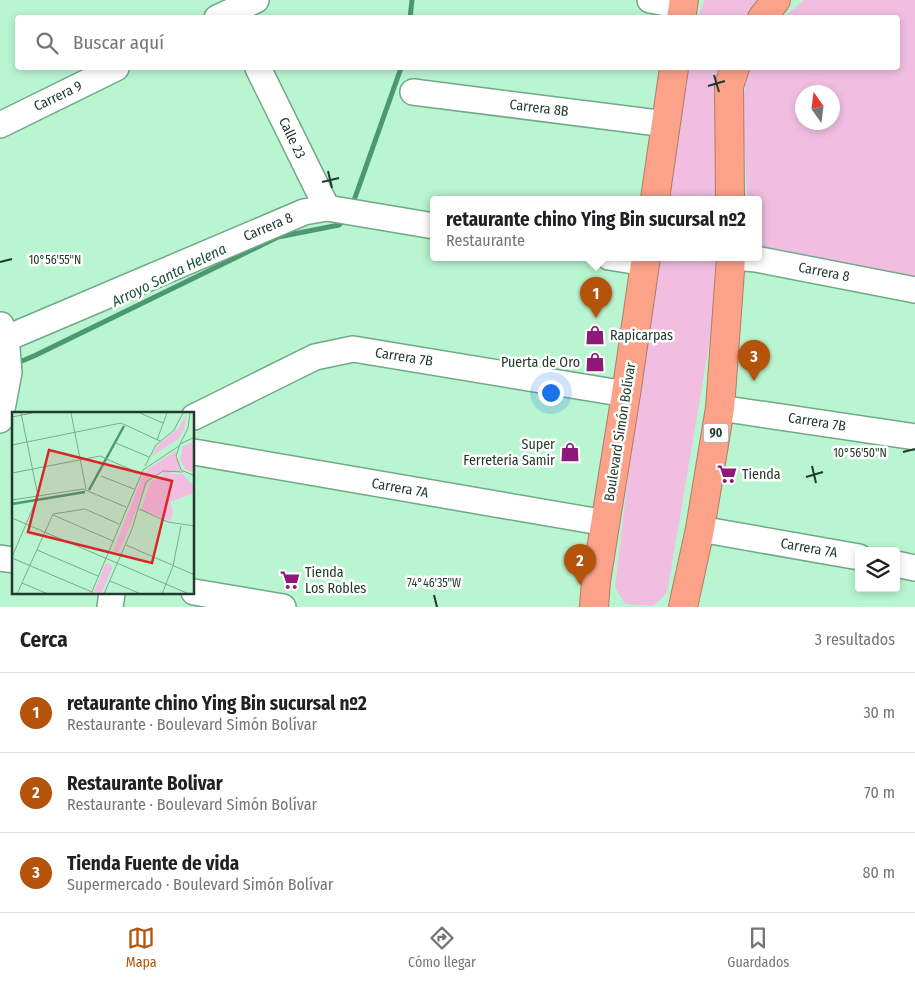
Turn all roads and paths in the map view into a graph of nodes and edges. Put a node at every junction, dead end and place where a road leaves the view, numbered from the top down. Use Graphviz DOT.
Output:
graph roads {
  1 [pos="256,0"];
  2 [pos="650,0"];
  3 [pos="776,0"];
  4 [pos="682,8"];
  5 [pos="226,12"];
  6 [pos="764,15"];
  7 [pos="112,70"];
  8 [pos="259,70"];
  9 [pos="674,70"];
  10 [pos="733,70"];
  11 [pos="413,92"];
  12 [pos="666,124"];
  13 [pos="0,125"];
  14 [pos="654,196"];
  15 [pos="730,196"];
  16 [pos="328,208"];
  17 [pos="430,225"];
  18 [pos="762,260"];
  19 [pos="646,261"];
  20 [pos="732,261"];
  21 [pos="915,290"];
  22 [pos="2,334"];
  23 [pos="626,394"];
  24 [pos="720,408"];
  25 [pos="195,416"];
  26 [pos="0,420"];
  27 [pos="915,437"];
  28 [pos="195,452"];
  29 [pos="606,524"];
  30 [pos="700,529"];
  31 [pos="855,556"];
  32 [pos="900,565"];
  33 [pos="915,568"];
  34 [pos="195,592"];
  35 [pos="112,594"];
  36 [pos="595,594"];
  37 [pos="680,603"];
  38 [pos="110,607"];
  39 [pos="284,607"];
  40 [pos="609,607"];
  1 -- 5 [label="street"];
  2 -- 4 [label="street"];
  3 -- 6 [label="highway"];
  7 -- 13 [label="street, Carrera 9"];
  8 -- 16 [label="street, Calle 23"];
  9 -- 12 [label="highway"];
  10 -- 15 [label="highway"];
  11 -- 12 [label="street, Carrera 8B"];
  12 -- 14 [label="highway"];
  16 -- 17 [label="street, Carrera 8"];
  16 -- 22 [label="street, Carrera 8"];
  18 -- 21 [label="street, Carrera 8"];
  19 -- 23 [label="highway, Boulevard Simón Bolívar"];
  20 -- 24 [label="highway, 90"];
  22 -- 26 [label="street"];
  23 -- 25 [label="street, Carrera 7B"];
  23 -- 29 [label="highway, Boulevard Simón Bolívar"];
  24 -- 27 [label="street, Carrera 7B"];
  24 -- 30 [label="highway, 90"];
  28 -- 29 [label="street, Carrera 7A"];
  29 -- 36 [label="highway, Boulevard Simón Bolívar"];
  30 -- 31 [label="street, Carrera 7A"];
  30 -- 37 [label="highway, 90"];
  32 -- 33 [label="street"];
  34 -- 39 [label="street"];
  35 -- 38 [label="street"];
  36 -- 40 [label="highway"];
}
